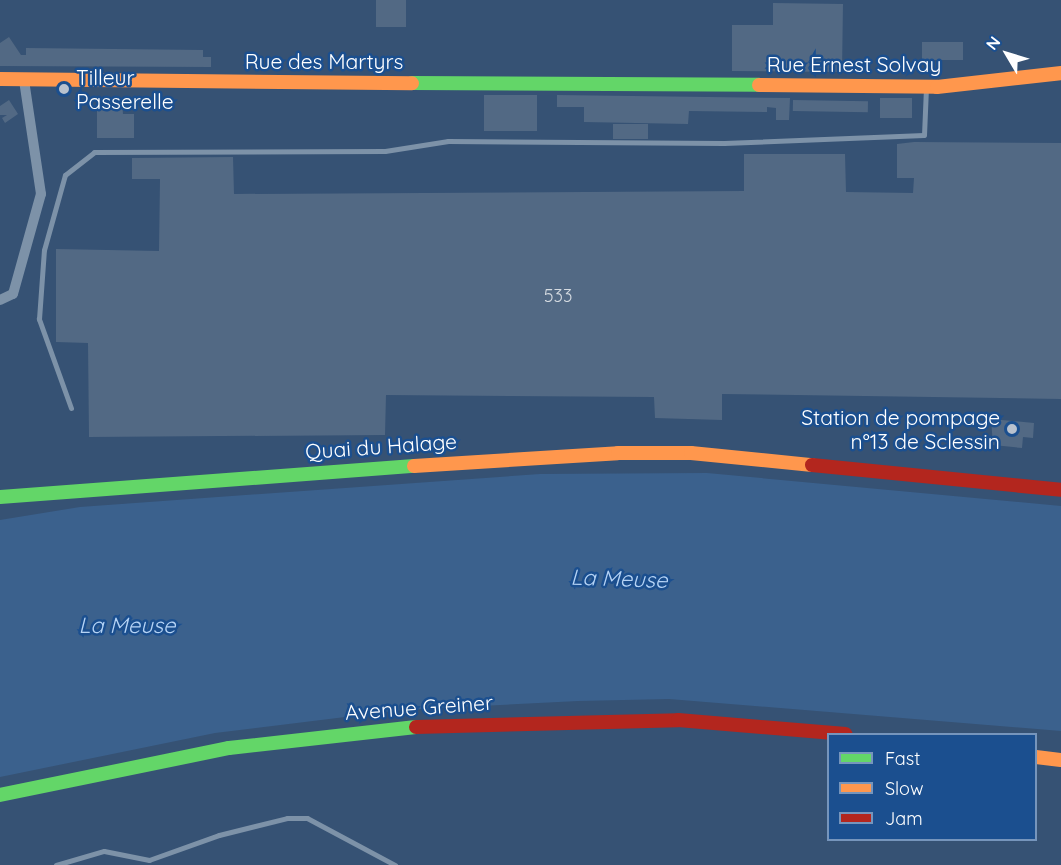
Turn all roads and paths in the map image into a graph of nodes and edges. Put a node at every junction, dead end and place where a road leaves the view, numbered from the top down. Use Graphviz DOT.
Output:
graph roads {
  1 [pos="1061,73"];
  2 [pos="0,80"];
  3 [pos="24,80"];
  4 [pos="647,85"];
  5 [pos="926,87"];
  6 [pos="0,300"];
  7 [pos="71,408"];
  8 [pos="1061,490"];
  9 [pos="0,497"];
  10 [pos="827,733"];
  11 [pos="1037,757"];
  12 [pos="1061,760"];
  13 [pos="0,795"];
  14 [pos="56,865"];
  15 [pos="395,865"];
  1 -- 5 [label="main road, Rue Ernest Solvay"];
  2 -- 3 [label="main road, Rue des Martyrs"];
  3 -- 4 [label="main road, Rue des Martyrs"];
  3 -- 6 [label="street"];
  4 -- 5 [label="main road, Rue Ernest Solvay"];
  5 -- 7 [label="lane"];
  8 -- 9 [label="main road, Quai du Halage"];
  10 -- 13 [label="main road, Avenue Greiner"];
  11 -- 12 [label="main road"];
  14 -- 15 [label="lane"];
}
